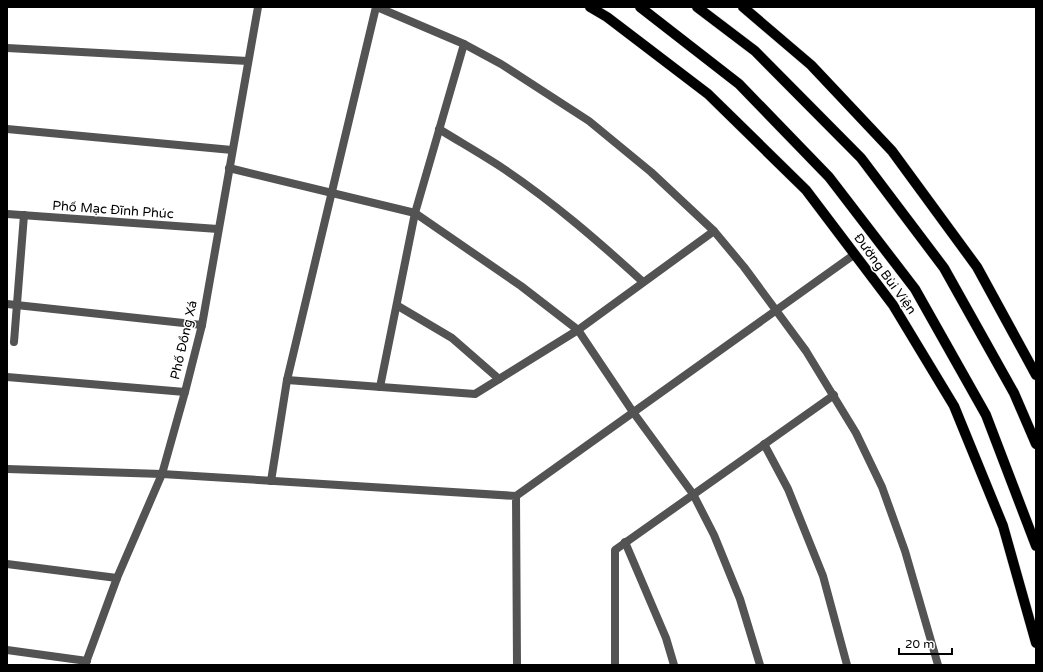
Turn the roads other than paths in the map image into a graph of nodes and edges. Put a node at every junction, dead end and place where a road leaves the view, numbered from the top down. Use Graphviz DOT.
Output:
graph roads {
  1 [pos="258,7"];
  2 [pos="377,7"];
  3 [pos="590,7"];
  4 [pos="640,7"];
  5 [pos="697,7"];
  6 [pos="743,7"];
  7 [pos="464,44"];
  8 [pos="7,48"];
  9 [pos="248,61"];
  10 [pos="7,129"];
  11 [pos="439,129"];
  12 [pos="232,150"];
  13 [pos="229,168"];
  14 [pos="331,194"];
  15 [pos="415,213"];
  16 [pos="7,214"];
  17 [pos="24,215"];
  18 [pos="218,229"];
  19 [pos="714,230"];
  20 [pos="855,254"];
  21 [pos="643,282"];
  22 [pos="7,304"];
  23 [pos="16,305"];
  24 [pos="398,306"];
  25 [pos="776,310"];
  26 [pos="202,325"];
  27 [pos="578,330"];
  28 [pos="14,342"];
  29 [pos="1036,375"];
  30 [pos="7,377"];
  31 [pos="499,379"];
  32 [pos="286,380"];
  33 [pos="380,387"];
  34 [pos="185,392"];
  35 [pos="834,395"];
  36 [pos="633,412"];
  37 [pos="764,444"];
  38 [pos="1036,444"];
  39 [pos="7,469"];
  40 [pos="162,474"];
  41 [pos="271,481"];
  42 [pos="693,494"];
  43 [pos="516,496"];
  44 [pos="625,542"];
  45 [pos="1036,546"];
  46 [pos="7,564"];
  47 [pos="117,578"];
  48 [pos="1036,643"];
  49 [pos="7,650"];
  50 [pos="86,663"];
  51 [pos="517,665"];
  52 [pos="615,665"];
  53 [pos="674,665"];
  54 [pos="760,665"];
  55 [pos="847,665"];
  56 [pos="938,665"];
  1 -- 9 [label="street, Phố Đồng Xá"];
  2 -- 7 [label="street"];
  2 -- 14 [label="street"];
  3 -- 20 [label="main road, Đường Bùi Viện"];
  4 -- 45 [label="main road, Đường Bùi Viện"];
  5 -- 38 [label="main road"];
  6 -- 29 [label="main road"];
  7 -- 11 [label="street"];
  7 -- 19 [label="street"];
  8 -- 9 [label="street"];
  9 -- 12 [label="street, Phố Đồng Xá"];
  10 -- 12 [label="street"];
  11 -- 15 [label="street"];
  11 -- 21 [label="street"];
  12 -- 13 [label="street, Phố Đồng Xá"];
  13 -- 14 [label="street"];
  13 -- 18 [label="street, Phố Đồng Xá"];
  14 -- 15 [label="street"];
  14 -- 32 [label="street"];
  15 -- 24 [label="street"];
  15 -- 27 [label="street"];
  16 -- 17 [label="street, Phố Mạc Đĩnh Phúc"];
  17 -- 18 [label="street, Phố Mạc Đĩnh Phúc"];
  17 -- 23 [label="street"];
  18 -- 26 [label="street, Phố Đồng Xá"];
  19 -- 21 [label="street"];
  19 -- 25 [label="street"];
  20 -- 25 [label="street"];
  20 -- 48 [label="main road, Đường Bùi Viện"];
  21 -- 27 [label="street"];
  22 -- 23 [label="street"];
  23 -- 26 [label="street"];
  23 -- 28 [label="street"];
  24 -- 31 [label="street"];
  24 -- 33 [label="street"];
  25 -- 35 [label="street"];
  25 -- 36 [label="street"];
  26 -- 34 [label="street, Phố Đồng Xá"];
  27 -- 31 [label="street"];
  27 -- 36 [label="street"];
  30 -- 34 [label="street"];
  31 -- 33 [label="street"];
  32 -- 33 [label="street"];
  32 -- 41 [label="street"];
  34 -- 40 [label="street, Phố Đồng Xá"];
  35 -- 37 [label="street"];
  35 -- 56 [label="street"];
  36 -- 42 [label="street"];
  36 -- 43 [label="street"];
  37 -- 42 [label="street"];
  37 -- 55 [label="street"];
  39 -- 40 [label="street"];
  40 -- 41 [label="street"];
  40 -- 47 [label="street, Phố Đồng Xá"];
  41 -- 43 [label="street"];
  42 -- 44 [label="street"];
  42 -- 54 [label="street"];
  43 -- 51 [label="street"];
  44 -- 52 [label="street"];
  44 -- 53 [label="street"];
  46 -- 47 [label="street"];
  47 -- 50 [label="street, Phố Đồng Xá"];
  49 -- 50 [label="street"];
}
